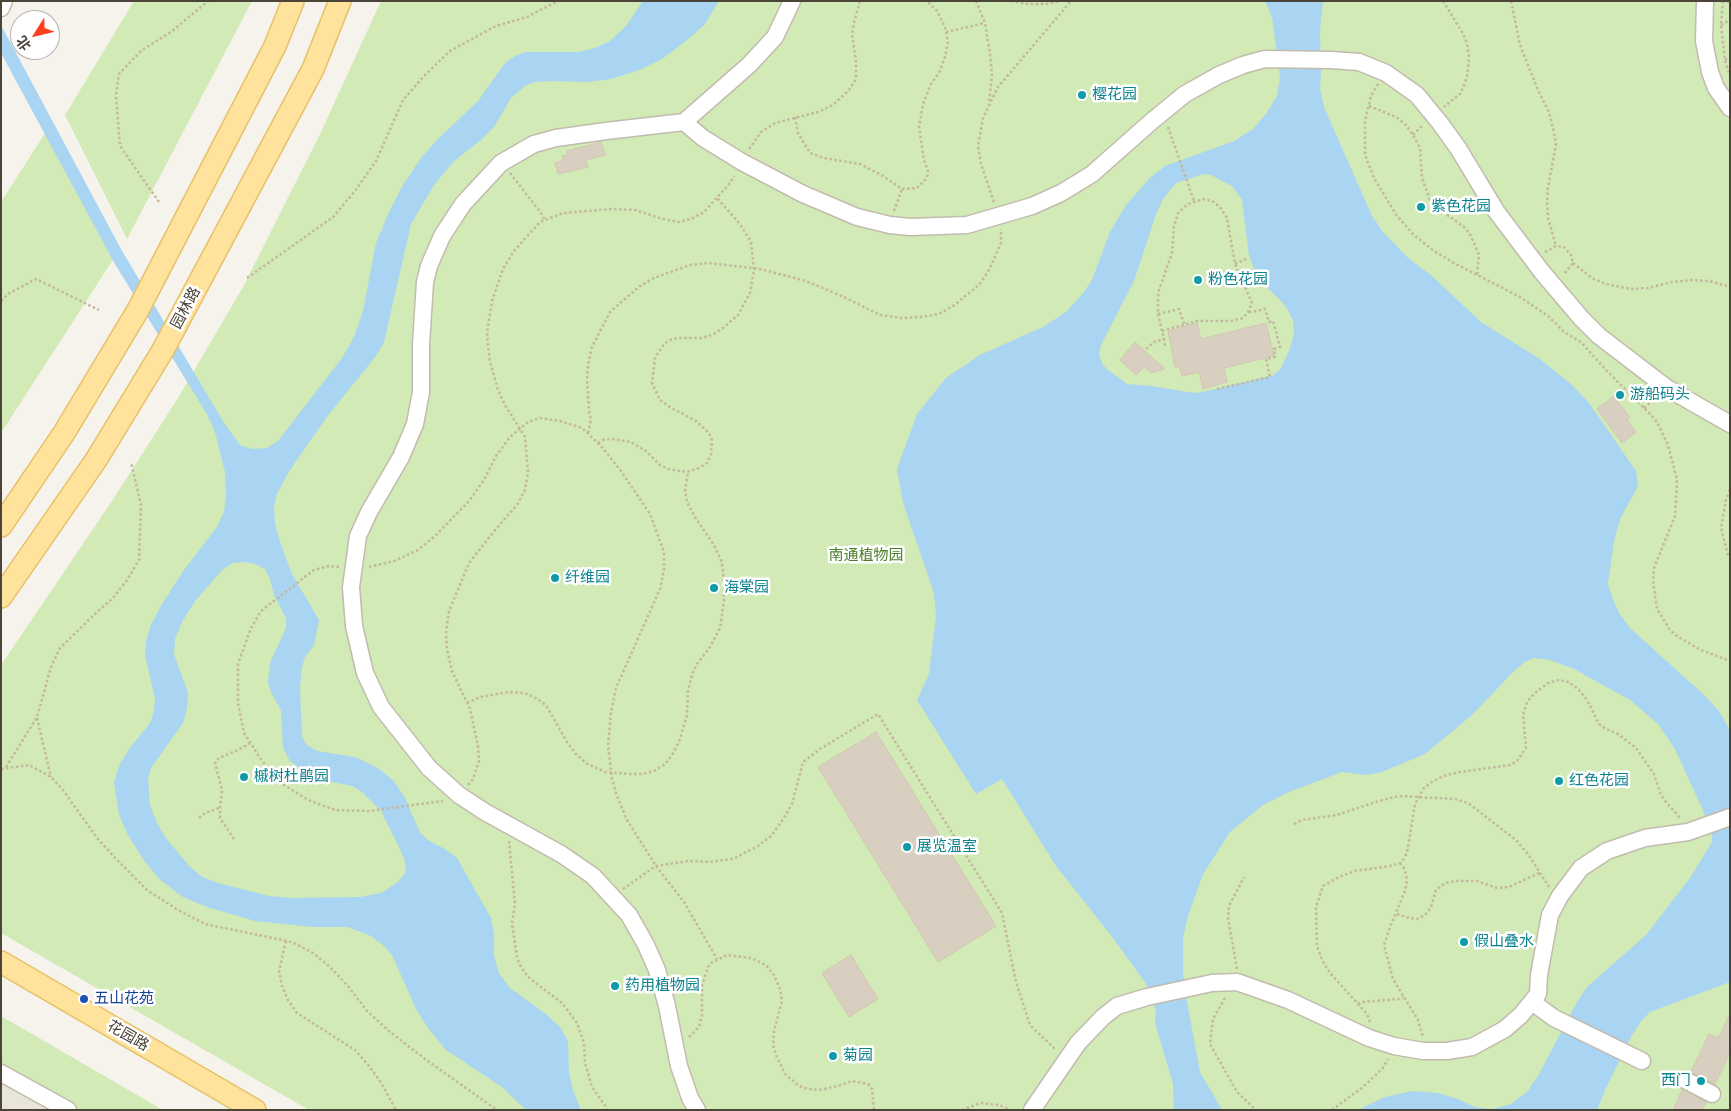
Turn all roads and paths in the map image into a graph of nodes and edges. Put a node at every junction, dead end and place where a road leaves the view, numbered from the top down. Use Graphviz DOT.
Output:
graph roads {
  1 [pos="208,1"];
  2 [pos="293,1"];
  3 [pos="558,1"];
  4 [pos="792,1"];
  5 [pos="860,1"];
  6 [pos="927,1"];
  7 [pos="976,1"];
  8 [pos="1011,1"];
  9 [pos="1060,1"];
  10 [pos="1071,1"];
  11 [pos="1443,1"];
  12 [pos="1511,1"];
  13 [pos="1705,1"];
  14 [pos="1723,1"];
  15 [pos="341,2"];
  16 [pos="1730,20"];
  17 [pos="985,22"];
  18 [pos="1721,25"];
  19 [pos="946,32"];
  20 [pos="1730,57"];
  21 [pos="1725,60"];
  22 [pos="1386,73"];
  23 [pos="1730,76"];
  24 [pos="989,104"];
  25 [pos="1368,106"];
  26 [pos="1730,108"];
  27 [pos="1163,112"];
  28 [pos="1433,114"];
  29 [pos="795,116"];
  30 [pos="684,122"];
  31 [pos="1413,135"];
  32 [pos="501,162"];
  33 [pos="742,162"];
  34 [pos="902,189"];
  35 [pos="717,198"];
  36 [pos="1194,201"];
  37 [pos="159,202"];
  38 [pos="999,216"];
  39 [pos="545,220"];
  40 [pos="890,225"];
  41 [pos="1556,246"];
  42 [pos="1246,260"];
  43 [pos="1573,263"];
  44 [pos="1235,264"];
  45 [pos="754,268"];
  46 [pos="1546,270"];
  47 [pos="1477,275"];
  48 [pos="247,278"];
  49 [pos="1252,278"];
  50 [pos="1243,284"];
  51 [pos="1730,287"];
  52 [pos="1,301"];
  53 [pos="99,310"];
  54 [pos="1248,312"];
  55 [pos="1158,314"];
  56 [pos="1184,324"];
  57 [pos="1162,331"];
  58 [pos="1164,339"];
  59 [pos="1165,346"];
  60 [pos="1146,350"];
  61 [pos="1217,389"];
  62 [pos="1730,424"];
  63 [pos="520,429"];
  64 [pos="588,433"];
  65 [pos="598,443"];
  66 [pos="131,462"];
  67 [pos="688,472"];
  68 [pos="1730,490"];
  69 [pos="1,526"];
  70 [pos="1730,558"];
  71 [pos="354,567"];
  72 [pos="1,597"];
  73 [pos="1730,661"];
  74 [pos="467,703"];
  75 [pos="36,717"];
  76 [pos="250,742"];
  77 [pos="6,767"];
  78 [pos="1,769"];
  79 [pos="611,772"];
  80 [pos="51,777"];
  81 [pos="459,795"];
  82 [pos="1419,797"];
  83 [pos="220,808"];
  84 [pos="1730,817"];
  85 [pos="199,818"];
  86 [pos="1294,824"];
  87 [pos="512,828"];
  88 [pos="1695,830"];
  89 [pos="234,839"];
  90 [pos="1400,864"];
  91 [pos="656,866"];
  92 [pos="1539,873"];
  93 [pos="1244,878"];
  94 [pos="1560,896"];
  95 [pos="613,897"];
  96 [pos="1396,914"];
  97 [pos="286,941"];
  98 [pos="717,959"];
  99 [pos="1,962"];
  100 [pos="1,978"];
  101 [pos="1236,982"];
  102 [pos="1403,997"];
  103 [pos="1532,1002"];
  104 [pos="1358,1004"];
  105 [pos="1370,1038"];
  106 [pos="675,1046"];
  107 [pos="1394,1046"];
  108 [pos="1423,1050"];
  109 [pos="1639,1060"];
  110 [pos="1066,1061"];
  111 [pos="1,1074"];
  112 [pos="1685,1080"];
  113 [pos="1712,1094"];
  114 [pos="233,1106"];
  115 [pos="68,1110"];
  116 [pos="256,1110"];
  117 [pos="396,1110"];
  118 [pos="497,1110"];
  119 [pos="608,1110"];
  120 [pos="697,1110"];
  121 [pos="874,1110"];
  122 [pos="962,1110"];
  123 [pos="1011,1110"];
  124 [pos="1032,1110"];
  125 [pos="1256,1110"];
  126 [pos="1332,1110"];
  1 -- 37 [label="path"];
  2 -- 69 [label="main road"];
  3 -- 48 [label="path"];
  4 -- 30 [label="street"];
  5 -- 29 [label="path"];
  6 -- 19 [label="path"];
  7 -- 17 [label="path"];
  8 -- 9 [label="path"];
  10 -- 24 [label="path"];
  11 -- 28 [label="path"];
  12 -- 41 [label="path"];
  13 -- 26 [label="street"];
  14 -- 18 [label="path"];
  15 -- 72 [label="main road, 园林路"];
  16 -- 18 [label="path"];
  17 -- 19 [label="path"];
  17 -- 24 [label="path"];
  18 -- 21 [label="path"];
  19 -- 34 [label="path"];
  20 -- 21 [label="path"];
  21 -- 23 [label="path"];
  22 -- 25 [label="path"];
  22 -- 27 [label="street"];
  22 -- 28 [label="street"];
  24 -- 38 [label="path"];
  25 -- 31 [label="path"];
  25 -- 47 [label="path"];
  27 -- 36 [label="path"];
  27 -- 38 [label="street"];
  28 -- 31 [label="path"];
  28 -- 46 [label="street"];
  29 -- 33 [label="path"];
  29 -- 34 [label="path"];
  30 -- 32 [label="street"];
  30 -- 33 [label="street"];
  31 -- 47 [label="path"];
  32 -- 39 [label="path"];
  32 -- 71 [label="street"];
  33 -- 35 [label="path"];
  33 -- 40 [label="street"];
  34 -- 40 [label="path"];
  35 -- 39 [label="path"];
  35 -- 45 [label="path"];
  36 -- 44 [label="path"];
  36 -- 55 [label="path"];
  38 -- 40 [label="street"];
  38 -- 45 [label="path"];
  39 -- 63 [label="path"];
  41 -- 43 [label="path"];
  41 -- 46 [label="path"];
  42 -- 44 [label="path"];
  43 -- 46 [label="path"];
  43 -- 51 [label="path"];
  44 -- 50 [label="path"];
  45 -- 64 [label="path"];
  45 -- 67 [label="path"];
  46 -- 62 [label="street"];
  47 -- 73 [label="path"];
  49 -- 50 [label="path"];
  50 -- 54 [label="path"];
  52 -- 53 [label="path"];
  54 -- 56 [label="path"];
  54 -- 61 [label="path"];
  55 -- 56 [label="path"];
  55 -- 57 [label="path"];
  56 -- 57 [label="path"];
  57 -- 58 [label="path"];
  58 -- 59 [label="path"];
  58 -- 60 [label="path"];
  63 -- 64 [label="path"];
  63 -- 71 [label="path"];
  63 -- 74 [label="path"];
  64 -- 65 [label="path"];
  65 -- 67 [label="path"];
  65 -- 79 [label="path"];
  66 -- 75 [label="path"];
  67 -- 79 [label="path"];
  68 -- 70 [label="path"];
  71 -- 76 [label="path"];
  71 -- 81 [label="street"];
  74 -- 79 [label="path"];
  74 -- 81 [label="path"];
  75 -- 77 [label="path"];
  75 -- 80 [label="path"];
  76 -- 81 [label="path"];
  76 -- 83 [label="path"];
  77 -- 78 [label="path"];
  77 -- 80 [label="path"];
  79 -- 91 [label="path"];
  80 -- 97 [label="path"];
  81 -- 87 [label="street"];
  82 -- 86 [label="path"];
  82 -- 88 [label="path"];
  82 -- 90 [label="path"];
  82 -- 92 [label="path"];
  83 -- 85 [label="path"];
  83 -- 89 [label="path"];
  84 -- 88 [label="street"];
  87 -- 95 [label="street"];
  87 -- 119 [label="path"];
  88 -- 94 [label="street"];
  90 -- 96 [label="path"];
  90 -- 104 [label="path"];
  91 -- 95 [label="path"];
  91 -- 98 [label="path"];
  91 -- 110 [label="path"];
  92 -- 94 [label="path"];
  92 -- 96 [label="path"];
  93 -- 101 [label="path"];
  94 -- 103 [label="street"];
  95 -- 106 [label="street"];
  96 -- 102 [label="path"];
  97 -- 117 [label="path"];
  97 -- 118 [label="path"];
  98 -- 106 [label="path"];
  98 -- 121 [label="path"];
  99 -- 114 [label="main road, 花园路"];
  100 -- 114 [label="main road, 花园路"];
  101 -- 105 [label="street"];
  101 -- 110 [label="street"];
  101 -- 125 [label="path"];
  102 -- 104 [label="path"];
  102 -- 108 [label="path"];
  103 -- 108 [label="street"];
  103 -- 109 [label="street"];
  104 -- 105 [label="path"];
  105 -- 107 [label="street"];
  106 -- 120 [label="street"];
  107 -- 108 [label="street"];
  107 -- 126 [label="path"];
  110 -- 124 [label="street"];
  111 -- 115 [label="street"];
  112 -- 113 [label="street"];
  114 -- 116 [label="main road, 花园路"];
  122 -- 123 [label="path"];
}
